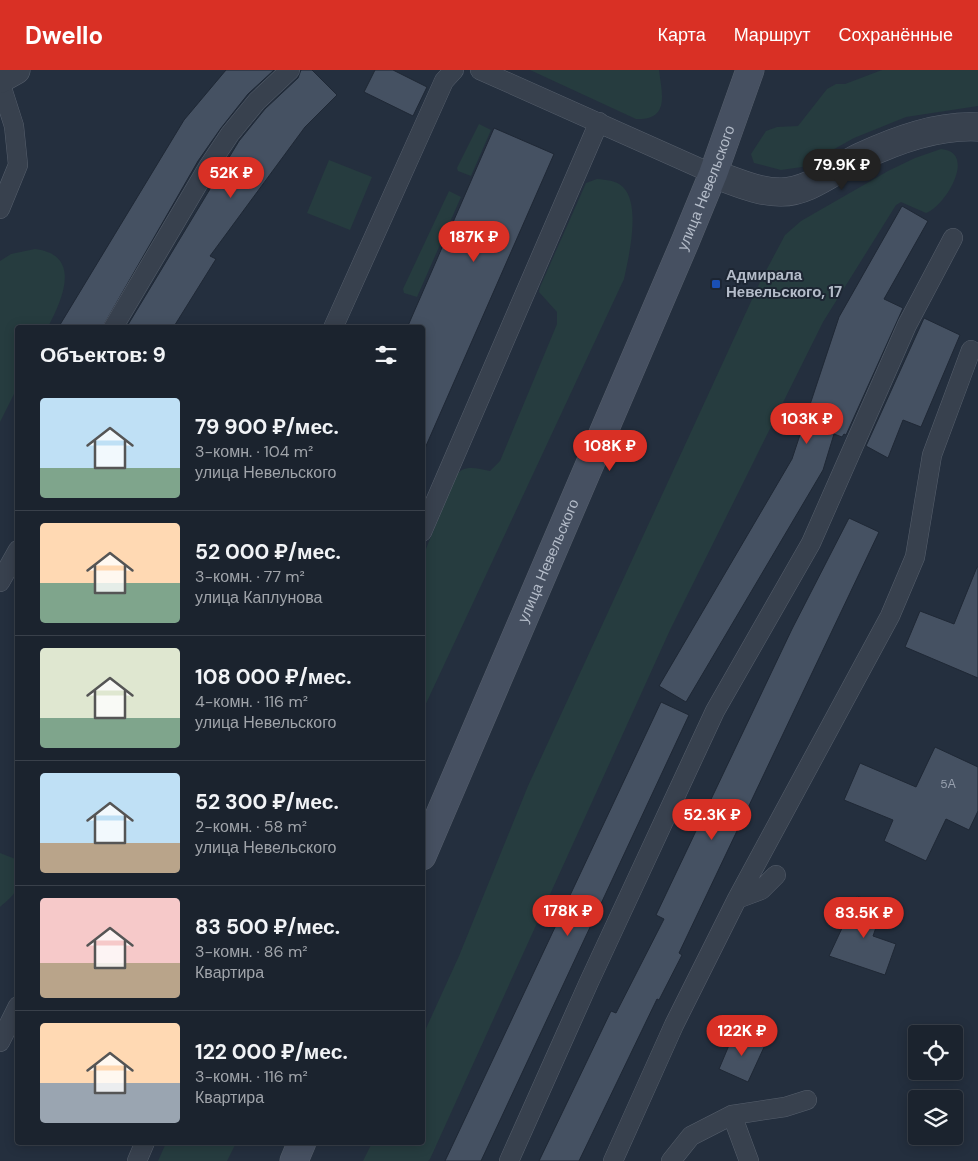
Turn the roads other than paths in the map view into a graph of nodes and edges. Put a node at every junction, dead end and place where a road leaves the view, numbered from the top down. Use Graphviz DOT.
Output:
graph roads {
  1 [pos="16,70"];
  2 [pos="290,70"];
  3 [pos="454,70"];
  4 [pos="480,70"];
  5 [pos="750,70"];
  6 [pos="0,80"];
  7 [pos="599,122"];
  8 [pos="978,127"];
  9 [pos="713,174"];
  10 [pos="0,209"];
  11 [pos="952,238"];
  12 [pos="115,325"];
  13 [pos="334,325"];
  14 [pos="971,350"];
  15 [pos="425,525"];
  16 [pos="15,555"];
  17 [pos="0,582"];
  18 [pos="425,849"];
  19 [pos="776,875"];
  20 [pos="737,899"];
  21 [pos="15,1012"];
  22 [pos="0,1042"];
  23 [pos="807,1100"];
  24 [pos="732,1115"];
  25 [pos="145,1145"];
  26 [pos="301,1145"];
  27 [pos="137,1161"];
  28 [pos="294,1161"];
  29 [pos="510,1161"];
  30 [pos="613,1161"];
  31 [pos="672,1161"];
  32 [pos="750,1161"];
  1 -- 6 [label="street"];
  2 -- 12 [label="lane"];
  3 -- 13 [label="lane"];
  4 -- 7 [label="lane"];
  5 -- 9 [label="main road, улица Невельского"];
  6 -- 10 [label="lane"];
  7 -- 9 [label="lane"];
  7 -- 15 [label="lane"];
  8 -- 9 [label="street"];
  9 -- 18 [label="main road, улица Невельского"];
  11 -- 29 [label="lane"];
  14 -- 20 [label="lane"];
  16 -- 17 [label="lane"];
  19 -- 20 [label="lane"];
  20 -- 30 [label="lane"];
  21 -- 22 [label="lane"];
  23 -- 24 [label="lane"];
  24 -- 31 [label="lane"];
  24 -- 32 [label="lane"];
  25 -- 27 [label="lane"];
  26 -- 28 [label="main road"];
}
